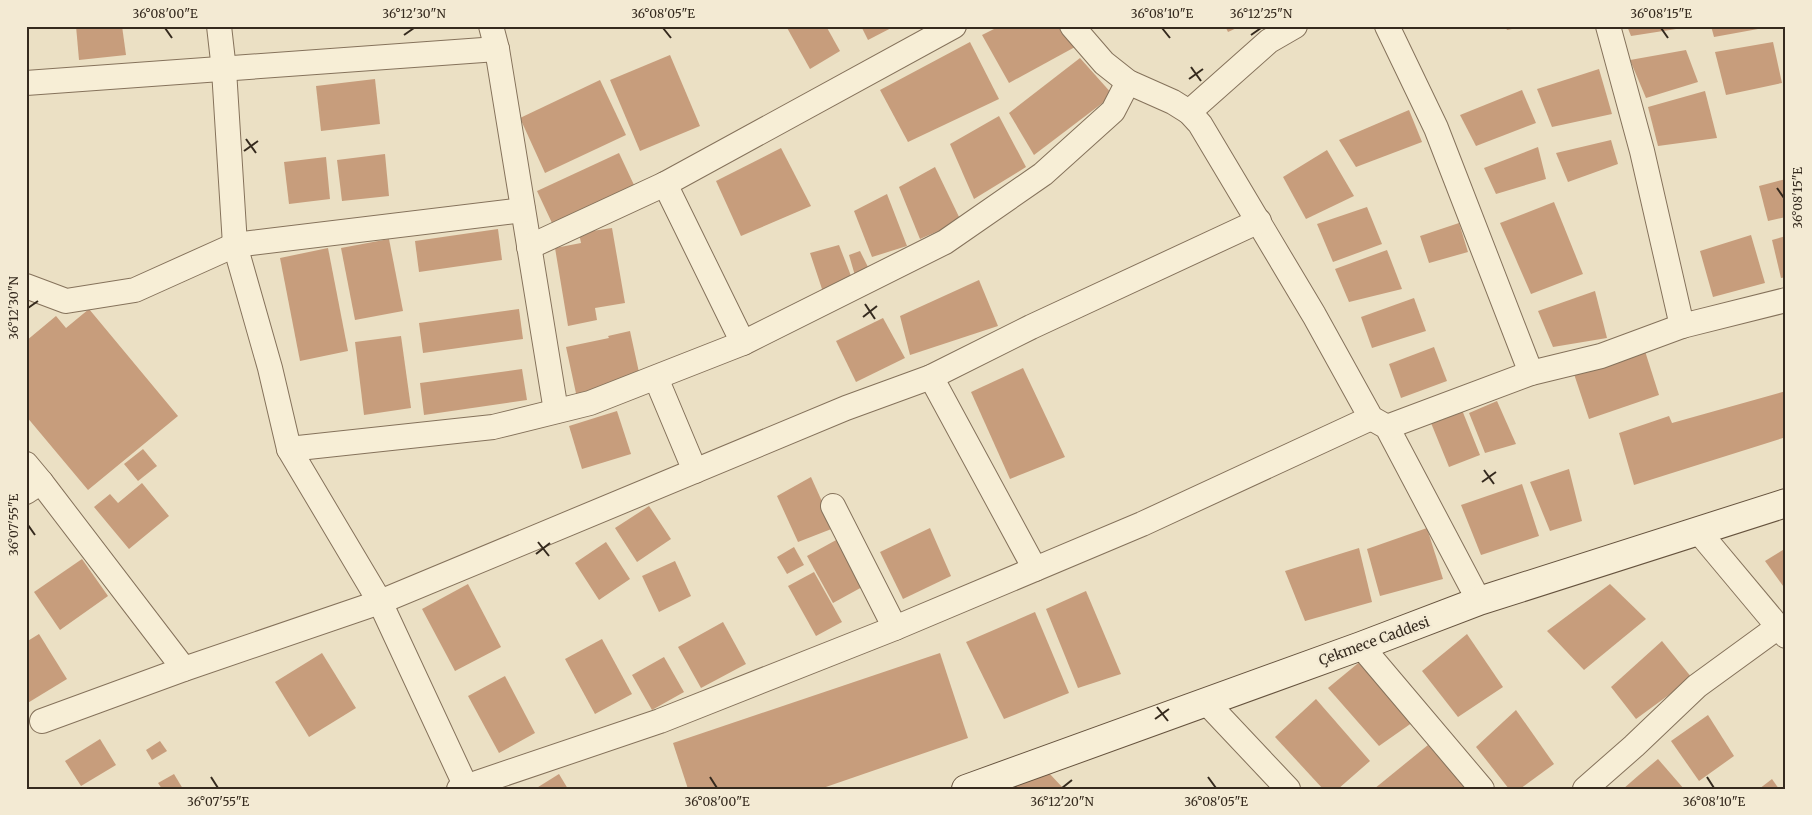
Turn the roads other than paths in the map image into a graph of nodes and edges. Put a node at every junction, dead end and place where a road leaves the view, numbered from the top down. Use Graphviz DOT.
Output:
graph roads {
  1 [pos="219,26"];
  2 [pos="491,26"];
  3 [pos="954,26"];
  4 [pos="1072,26"];
  5 [pos="1295,26"];
  6 [pos="1387,26"];
  7 [pos="1608,26"];
  8 [pos="496,49"];
  9 [pos="224,70"];
  10 [pos="1128,82"];
  11 [pos="26,83"];
  12 [pos="1189,112"];
  13 [pos="665,184"];
  14 [pos="523,210"];
  15 [pos="1259,221"];
  16 [pos="235,244"];
  17 [pos="529,247"];
  18 [pos="26,286"];
  19 [pos="1786,300"];
  20 [pos="1682,326"];
  21 [pos="743,343"];
  22 [pos="1531,373"];
  23 [pos="932,377"];
  24 [pos="656,378"];
  25 [pos="556,411"];
  26 [pos="1379,423"];
  27 [pos="289,449"];
  28 [pos="26,464"];
  29 [pos="695,471"];
  30 [pos="34,487"];
  31 [pos="1786,504"];
  32 [pos="833,506"];
  33 [pos="1699,532"];
  34 [pos="1036,569"];
  35 [pos="1479,601"];
  36 [pos="380,602"];
  37 [pos="895,628"];
  38 [pos="1782,632"];
  39 [pos="1361,646"];
  40 [pos="184,669"];
  41 [pos="1206,702"];
  42 [pos="42,721"];
  43 [pos="464,788"];
  44 [pos="966,789"];
  45 [pos="1288,789"];
  46 [pos="1482,789"];
  47 [pos="1585,789"];
  1 -- 9 [label="street"];
  2 -- 8 [label="street"];
  3 -- 13 [label="street"];
  4 -- 10 [label="street"];
  5 -- 12 [label="street"];
  6 -- 22 [label="street"];
  7 -- 20 [label="street"];
  8 -- 9 [label="street"];
  8 -- 14 [label="street"];
  9 -- 11 [label="street"];
  9 -- 16 [label="street"];
  10 -- 12 [label="street"];
  10 -- 21 [label="street"];
  12 -- 15 [label="street"];
  13 -- 17 [label="street"];
  13 -- 21 [label="street"];
  14 -- 16 [label="street"];
  14 -- 17 [label="street"];
  15 -- 23 [label="street"];
  15 -- 26 [label="street"];
  16 -- 18 [label="street"];
  16 -- 27 [label="street"];
  17 -- 25 [label="street"];
  19 -- 20 [label="street"];
  20 -- 22 [label="street"];
  21 -- 24 [label="street"];
  22 -- 26 [label="street"];
  23 -- 29 [label="street"];
  23 -- 34 [label="street"];
  24 -- 25 [label="street"];
  24 -- 29 [label="street"];
  25 -- 27 [label="street"];
  26 -- 34 [label="street"];
  26 -- 35 [label="street"];
  27 -- 36 [label="street"];
  28 -- 30 [label="street"];
  29 -- 36 [label="street"];
  30 -- 40 [label="street"];
  31 -- 33 [label="main road, Çekmece Caddesi"];
  32 -- 37 [label="street"];
  33 -- 35 [label="main road, Çekmece Caddesi"];
  33 -- 38 [label="street"];
  34 -- 37 [label="street"];
  35 -- 39 [label="main road, Çekmece Caddesi"];
  36 -- 40 [label="street"];
  36 -- 43 [label="street"];
  37 -- 43 [label="street"];
  38 -- 47 [label="street"];
  39 -- 41 [label="main road, Çekmece Caddesi"];
  39 -- 46 [label="street"];
  40 -- 42 [label="street"];
  41 -- 44 [label="main road, Çekmece Caddesi"];
  41 -- 45 [label="street"];
}
